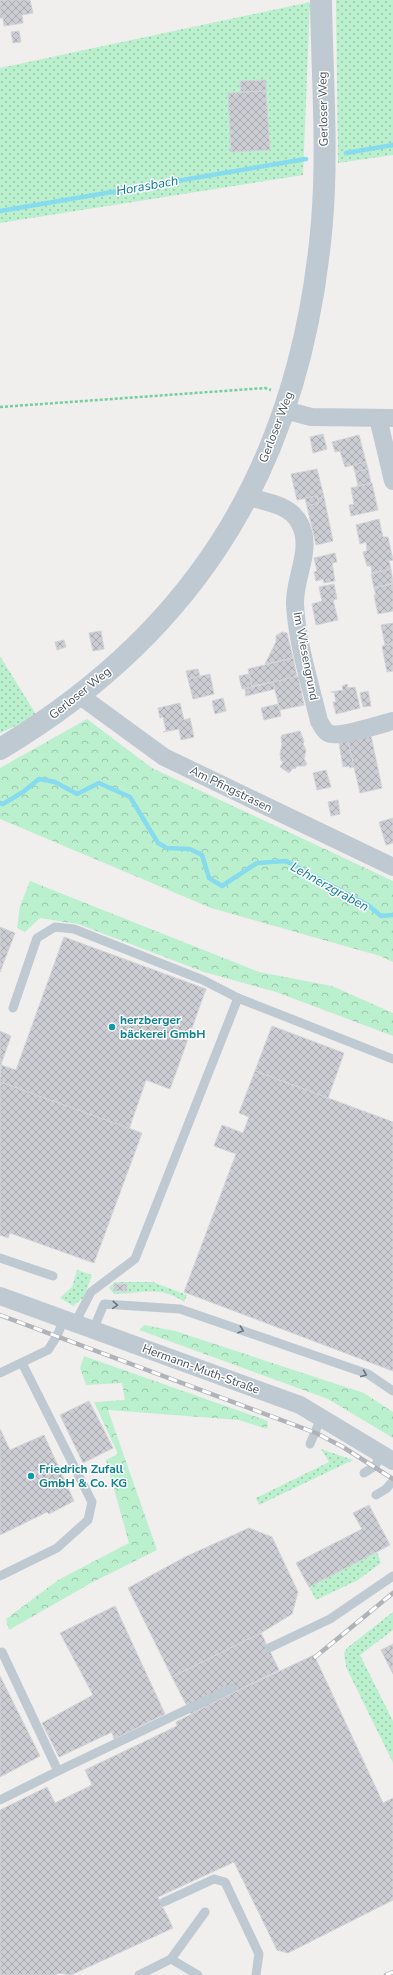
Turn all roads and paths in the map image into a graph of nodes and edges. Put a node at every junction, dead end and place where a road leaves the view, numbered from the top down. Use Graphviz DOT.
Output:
graph roads {
  1 [pos="321,0"];
  2 [pos="287,402"];
  3 [pos="0,407"];
  4 [pos="385,418"];
  5 [pos="393,481"];
  6 [pos="248,497"];
  7 [pos="78,695"];
  8 [pos="393,721"];
  9 [pos="0,749"];
  10 [pos="393,867"];
  11 [pos="238,998"];
  12 [pos="13,1008"];
  13 [pos="393,1059"];
  14 [pos="0,1258"];
  15 [pos="53,1276"];
  16 [pos="0,1296"];
  17 [pos="70,1321"];
  18 [pos="93,1330"];
  19 [pos="22,1363"];
  20 [pos="0,1373"];
  21 [pos="393,1391"];
  22 [pos="321,1418"];
  23 [pos="310,1444"];
  24 [pos="387,1457"];
  25 [pos="364,1473"];
  26 [pos="393,1481"];
  27 [pos="376,1495"];
  28 [pos="0,1576"];
  29 [pos="393,1576"];
  30 [pos="269,1648"];
  31 [pos="2,1652"];
  32 [pos="232,1688"];
  33 [pos="58,1771"];
  34 [pos="0,1800"];
  35 [pos="164,1902"];
  36 [pos="205,1912"];
  37 [pos="170,1959"];
  38 [pos="139,1975"];
  39 [pos="198,1975"];
  40 [pos="256,1975"];
  1 -- 2 [label="street, Gerloser Weg"];
  2 -- 3 [label="path"];
  2 -- 4 [label="street"];
  2 -- 6 [label="street, Gerloser Weg"];
  4 -- 5 [label="street"];
  6 -- 7 [label="street, Gerloser Weg"];
  6 -- 8 [label="street, Im Wiesengrund"];
  7 -- 9 [label="street, Gerloser Weg"];
  7 -- 10 [label="street, Am Pfingstrasen"];
  11 -- 12 [label="lane"];
  11 -- 13 [label="lane"];
  11 -- 17 [label="lane"];
  14 -- 15 [label="lane"];
  16 -- 17 [label="street, Hermann-Muth-Straße"];
  17 -- 18 [label="street, Hermann-Muth-Straße"];
  17 -- 19 [label="lane"];
  18 -- 21 [label="lane, one-way"];
  18 -- 22 [label="street, Hermann-Muth-Straße"];
  19 -- 20 [label="lane"];
  19 -- 28 [label="lane"];
  22 -- 23 [label="lane"];
  22 -- 24 [label="street, Hermann-Muth-Straße"];
  24 -- 25 [label="lane"];
  26 -- 27 [label="lane"];
  29 -- 30 [label="lane"];
  31 -- 33 [label="lane"];
  32 -- 33 [label="lane"];
  33 -- 34 [label="lane"];
  35 -- 40 [label="lane"];
  36 -- 37 [label="lane"];
  37 -- 38 [label="lane"];
  37 -- 39 [label="lane"];
}
